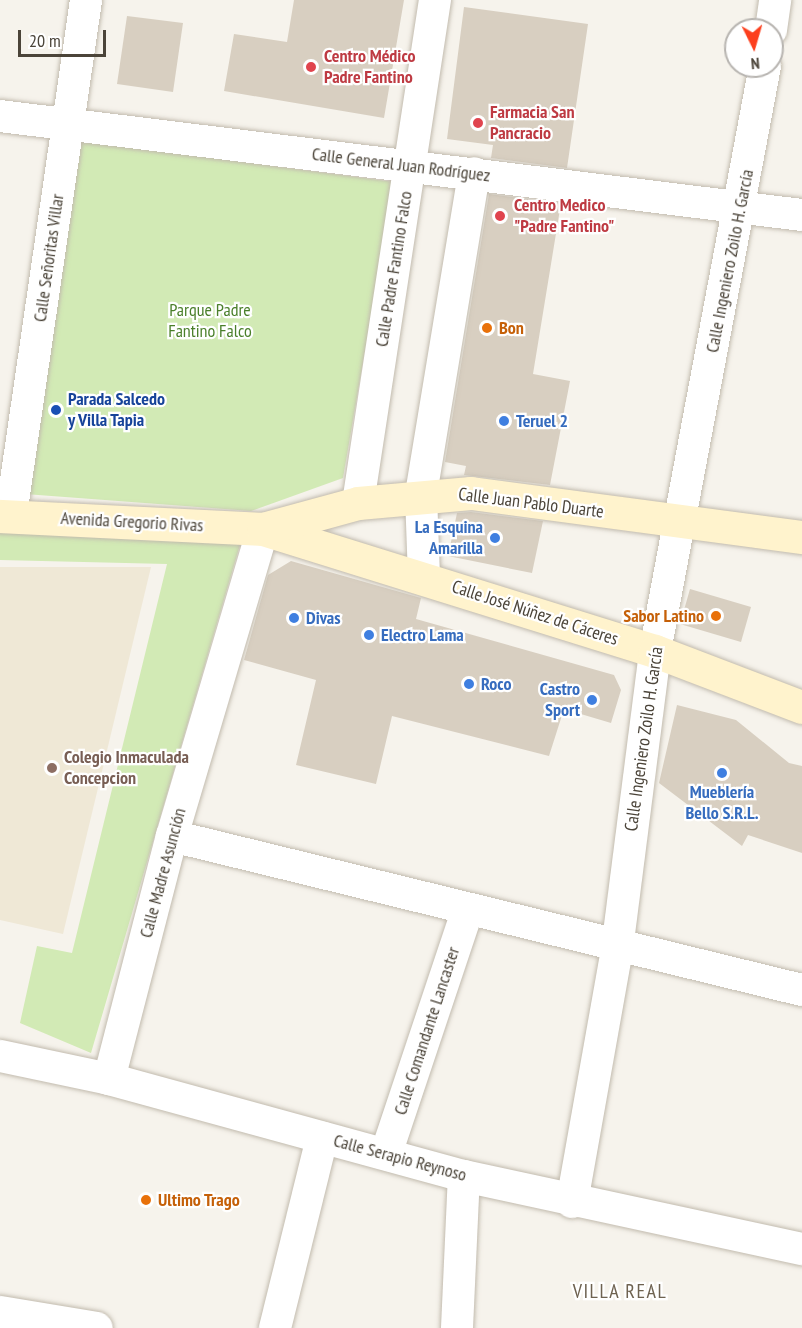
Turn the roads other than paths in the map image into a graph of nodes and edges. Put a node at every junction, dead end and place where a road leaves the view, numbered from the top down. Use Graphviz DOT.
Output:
graph roads {
  1 [pos="86,0"];
  2 [pos="435,0"];
  3 [pos="775,0"];
  4 [pos="773,18"];
  5 [pos="763,78"];
  6 [pos="0,116"];
  7 [pos="68,127"];
  8 [pos="410,165"];
  9 [pos="474,173"];
  10 [pos="742,207"];
  11 [pos="802,215"];
  12 [pos="422,494"];
  13 [pos="358,503"];
  14 [pos="6,516"];
  15 [pos="679,523"];
  16 [pos="263,530"];
  17 [pos="802,537"];
  18 [pos="424,577"];
  19 [pos="655,651"];
  20 [pos="802,707"];
  21 [pos="172,836"];
  22 [pos="468,909"];
  23 [pos="617,949"];
  24 [pos="802,990"];
  25 [pos="0,1056"];
  26 [pos="109,1079"];
  27 [pos="322,1138"];
  28 [pos="387,1154"];
  29 [pos="464,1176"];
  30 [pos="572,1202"];
  31 [pos="802,1249"];
  32 [pos="0,1312"];
  33 [pos="50,1325"];
  34 [pos="98,1328"];
  35 [pos="275,1328"];
  36 [pos="457,1328"];
  1 -- 7 [label="street, Calle Señoritas Villar"];
  2 -- 8 [label="street, Calle Padre Fantino Falco"];
  3 -- 4 [label="street"];
  5 -- 10 [label="street, Calle Ingeniero Zoilo H. García"];
  6 -- 7 [label="street, Calle General Juan Rodríguez"];
  7 -- 8 [label="street, Calle General Juan Rodríguez"];
  7 -- 14 [label="street, Calle Señoritas Villar"];
  8 -- 9 [label="street, Calle General Juan Rodríguez"];
  8 -- 13 [label="street, Calle Padre Fantino Falco"];
  9 -- 10 [label="street, Calle General Juan Rodríguez"];
  9 -- 12 [label="street"];
  10 -- 11 [label="street, Calle General Juan Rodríguez"];
  10 -- 15 [label="street, Calle Ingeniero Zoilo H. García"];
  12 -- 13 [label="main road, Calle Juan Pablo Duarte"];
  12 -- 15 [label="main road, Calle Juan Pablo Duarte"];
  12 -- 18 [label="street"];
  13 -- 16 [label="main road, Calle Juan Pablo Duarte"];
  14 -- 16 [label="main road, Avenida Gregorio Rivas"];
  15 -- 17 [label="main road, Calle Juan Pablo Duarte"];
  15 -- 19 [label="street, Calle Ingeniero Zoilo H. García"];
  16 -- 18 [label="main road, Calle José Núñez de Cáceres"];
  16 -- 21 [label="street, Calle Madre Asunción"];
  18 -- 19 [label="main road, Calle José Núñez de Cáceres"];
  19 -- 20 [label="main road, Calle José Núñez de Cáceres"];
  19 -- 23 [label="street, Calle Ingeniero Zoilo H. García"];
  21 -- 22 [label="street"];
  21 -- 26 [label="street, Calle Madre Asunción"];
  22 -- 23 [label="street"];
  22 -- 28 [label="street, Calle Comandante Lancaster"];
  23 -- 24 [label="street"];
  23 -- 30 [label="street, Calle Ingeniero Zoilo H. García"];
  25 -- 26 [label="street, Calle Serapio Reynoso"];
  26 -- 27 [label="street, Calle Serapio Reynoso"];
  27 -- 28 [label="street, Calle Serapio Reynoso"];
  27 -- 35 [label="street"];
  28 -- 29 [label="street, Calle Serapio Reynoso"];
  29 -- 30 [label="street, Calle Serapio Reynoso"];
  29 -- 36 [label="street"];
  30 -- 31 [label="street, Calle Serapio Reynoso"];
  32 -- 33 [label="street"];
  33 -- 34 [label="street"];
}
